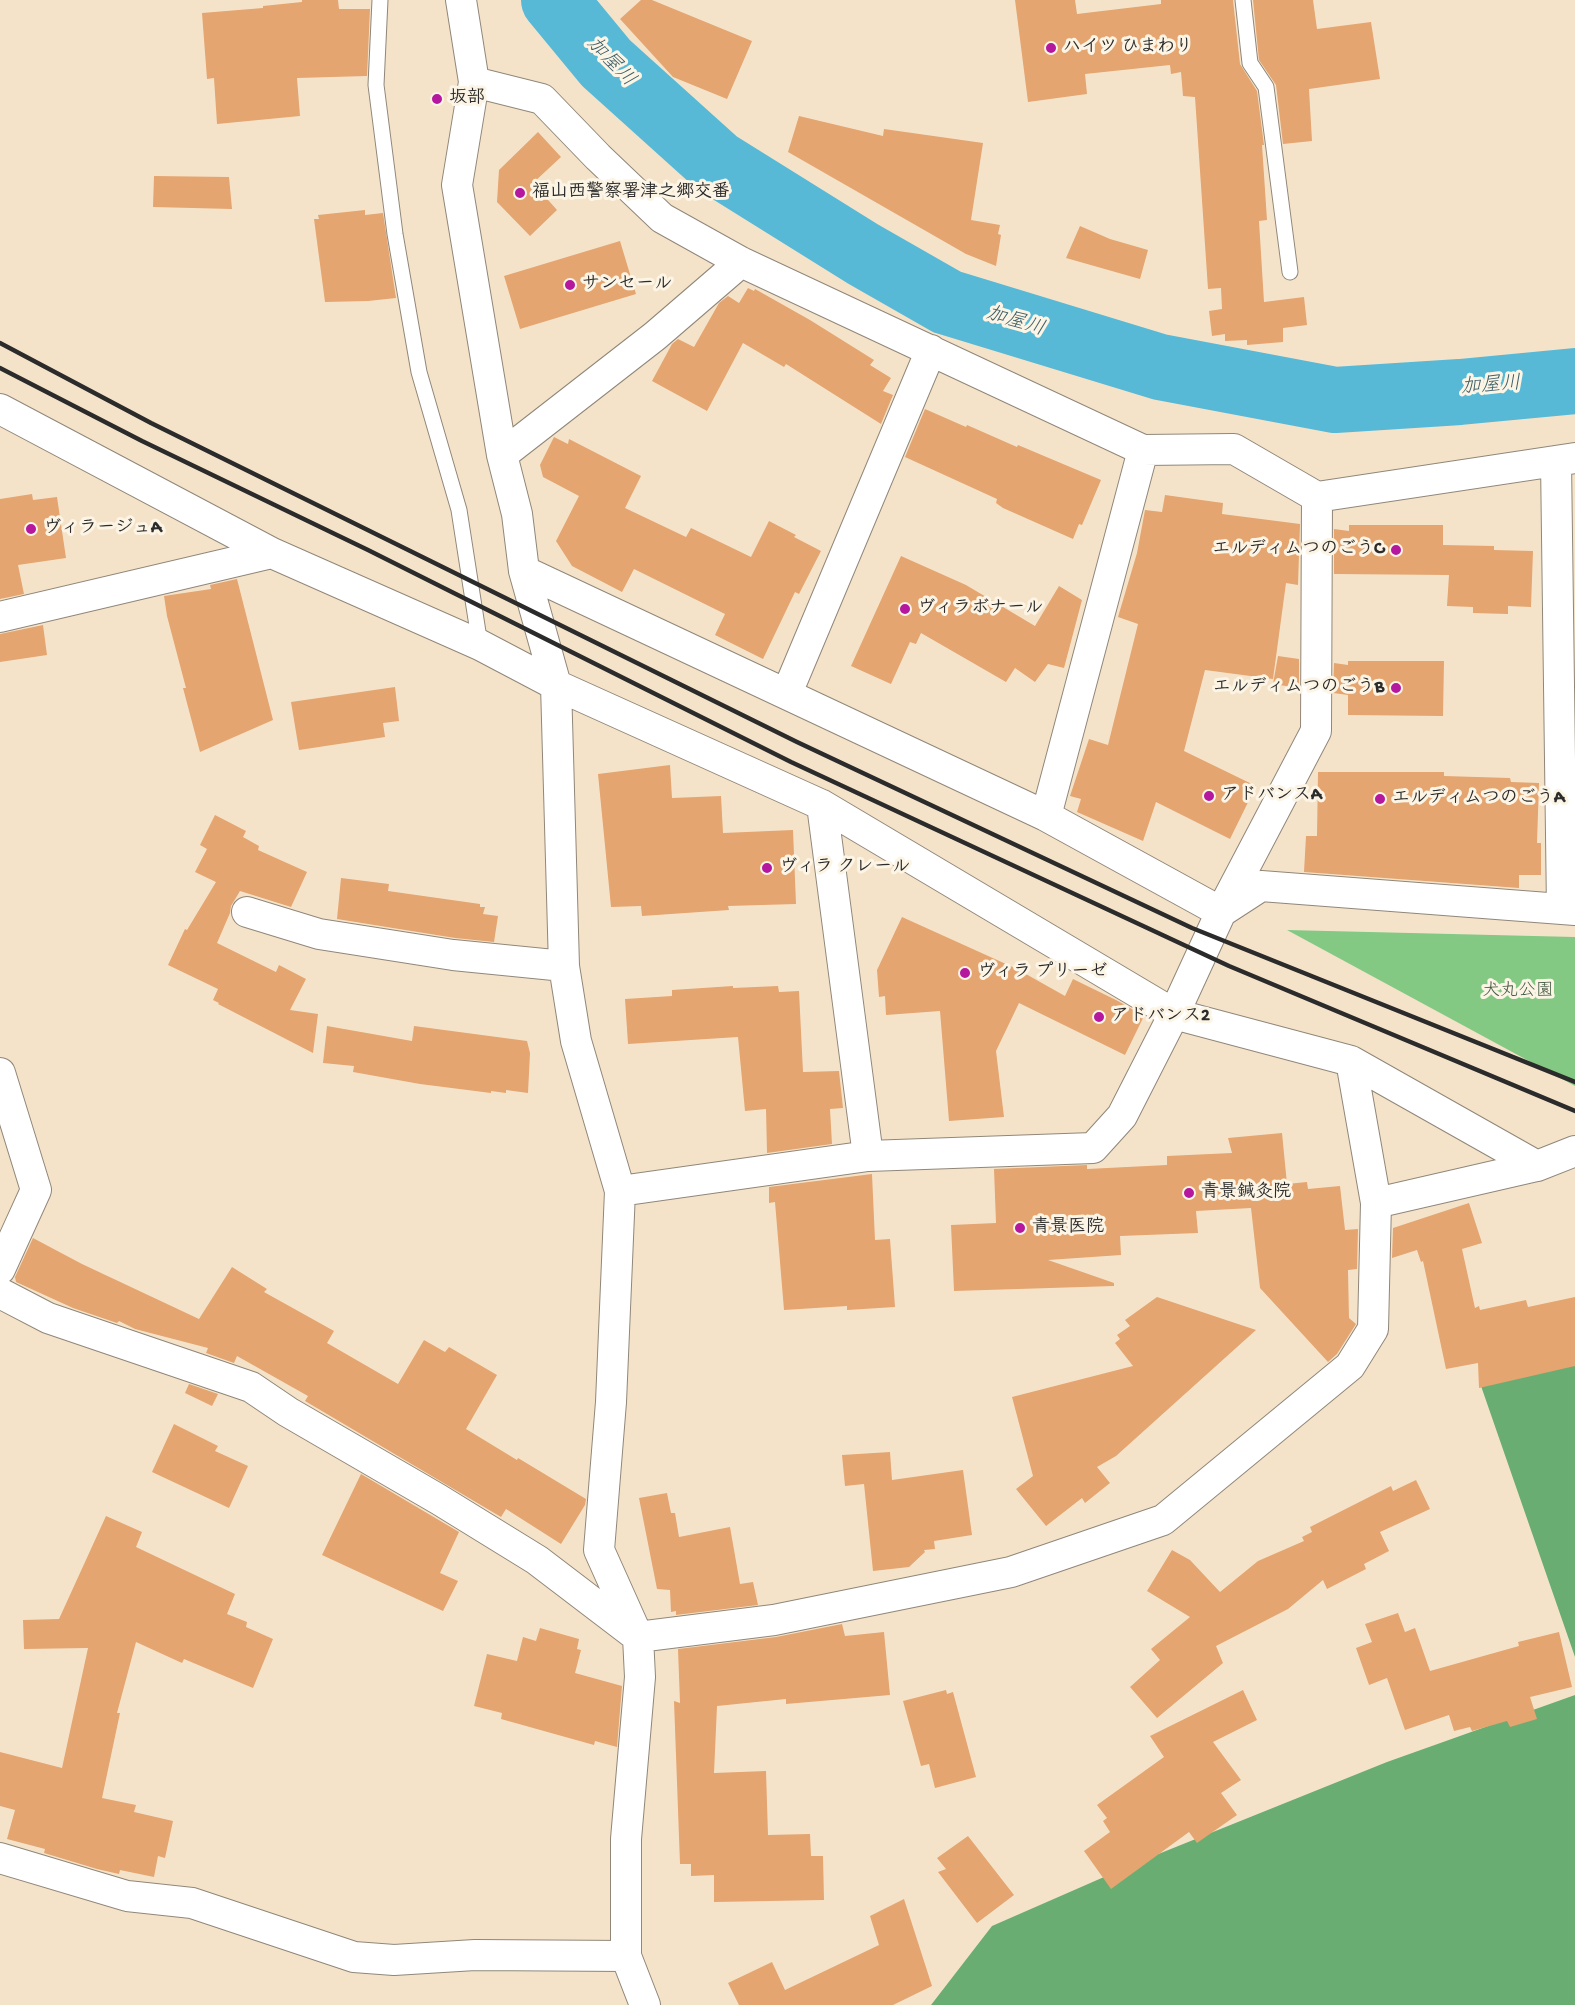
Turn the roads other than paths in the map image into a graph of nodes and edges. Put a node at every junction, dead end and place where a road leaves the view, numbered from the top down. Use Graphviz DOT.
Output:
graph roads {
  1 [pos="380,0"];
  2 [pos="461,0"];
  3 [pos="1243,0"];
  4 [pos="474,82"];
  5 [pos="741,262"];
  6 [pos="1290,272"];
  7 [pos="931,350"];
  8 [pos="0,409"];
  9 [pos="1143,450"];
  10 [pos="502,455"];
  11 [pos="1566,460"];
  12 [pos="1317,497"];
  13 [pos="272,553"];
  14 [pos="524,572"];
  15 [pos="0,617"];
  16 [pos="480,645"];
  17 [pos="556,685"];
  18 [pos="787,693"];
  19 [pos="822,805"];
  20 [pos="1046,816"];
  21 [pos="1568,910"];
  22 [pos="247,912"];
  23 [pos="1221,912"];
  24 [pos="564,966"];
  25 [pos="1174,1014"];
  26 [pos="1351,1061"];
  27 [pos="0,1073"];
  28 [pos="1575,1151"];
  29 [pos="868,1156"];
  30 [pos="1537,1166"];
  31 [pos="620,1191"];
  32 [pos="1376,1203"];
  33 [pos="0,1269"];
  34 [pos="0,1293"];
  35 [pos="638,1637"];
  36 [pos="0,1858"];
  37 [pos="626,1956"];
  38 [pos="645,2005"];
  1 -- 16 [label="lane"];
  2 -- 4 [label="street"];
  3 -- 6 [label="lane"];
  4 -- 5 [label="street"];
  4 -- 10 [label="street"];
  5 -- 7 [label="street"];
  5 -- 10 [label="street"];
  7 -- 9 [label="street"];
  7 -- 18 [label="street"];
  8 -- 13 [label="street"];
  9 -- 12 [label="street"];
  9 -- 20 [label="street"];
  10 -- 14 [label="street"];
  11 -- 12 [label="street"];
  11 -- 21 [label="street"];
  12 -- 23 [label="street"];
  13 -- 15 [label="street"];
  13 -- 16 [label="street"];
  14 -- 17 [label="street"];
  14 -- 18 [label="street"];
  16 -- 17 [label="street"];
  17 -- 19 [label="street"];
  17 -- 24 [label="street"];
  18 -- 20 [label="street"];
  19 -- 25 [label="street"];
  19 -- 29 [label="street"];
  20 -- 23 [label="street"];
  21 -- 23 [label="street"];
  22 -- 24 [label="street"];
  23 -- 25 [label="street"];
  24 -- 31 [label="street"];
  25 -- 26 [label="street"];
  25 -- 29 [label="street"];
  26 -- 30 [label="street"];
  26 -- 32 [label="street"];
  27 -- 33 [label="street"];
  28 -- 30 [label="street"];
  29 -- 31 [label="street"];
  30 -- 32 [label="street"];
  31 -- 35 [label="street"];
  32 -- 35 [label="street"];
  34 -- 35 [label="street"];
  35 -- 37 [label="street"];
  36 -- 37 [label="street"];
  37 -- 38 [label="street"];
}
